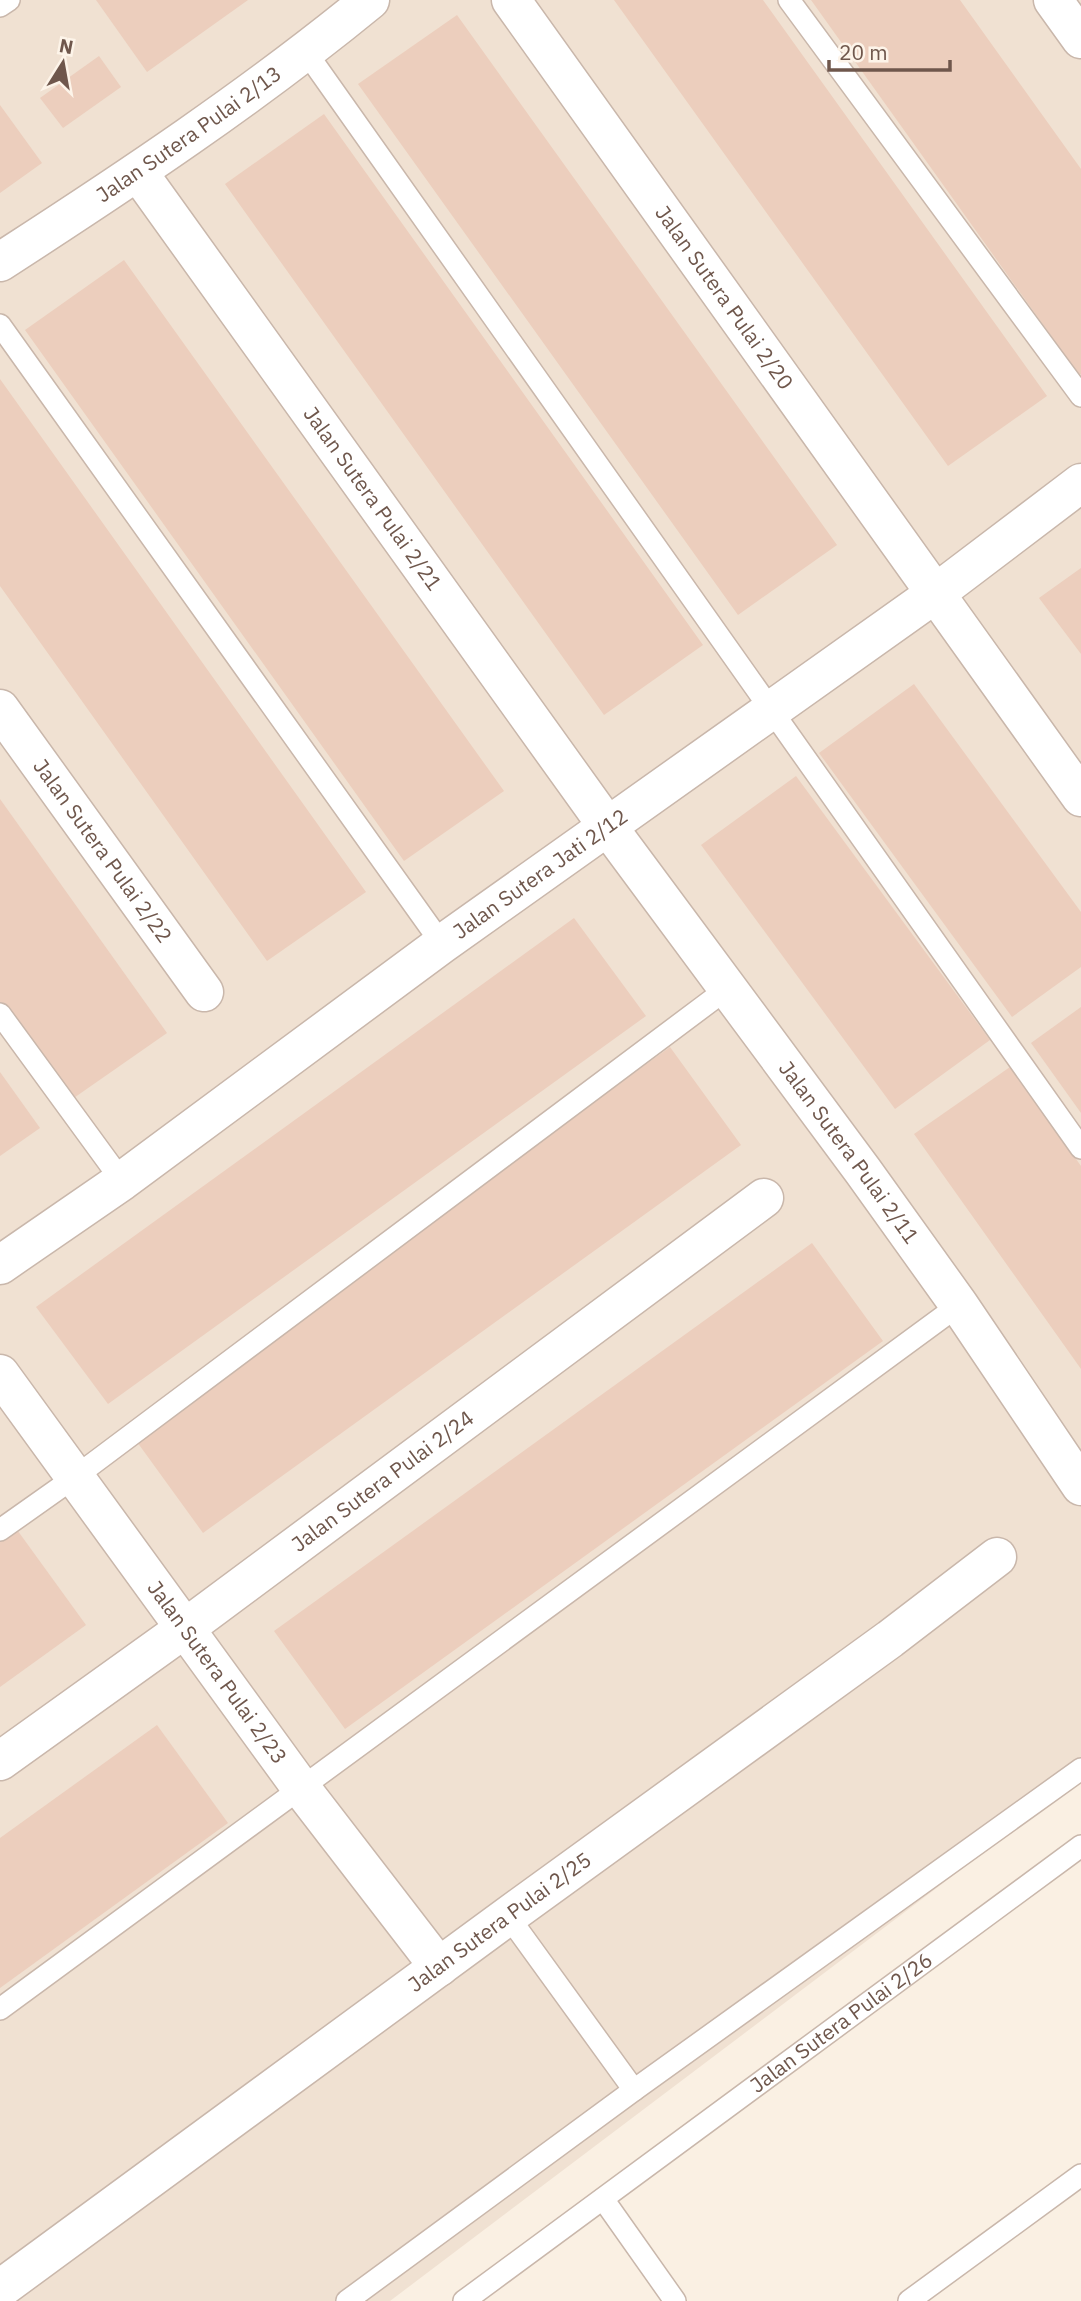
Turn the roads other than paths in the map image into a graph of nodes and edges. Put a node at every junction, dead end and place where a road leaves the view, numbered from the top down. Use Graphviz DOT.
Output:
graph roads {
  1 [pos="9,0"];
  2 [pos="370,0"];
  3 [pos="511,0"];
  4 [pos="789,0"];
  5 [pos="1053,0"];
  6 [pos="0,6"];
  7 [pos="1081,39"];
  8 [pos="306,52"];
  9 [pos="138,172"];
  10 [pos="0,262"];
  11 [pos="0,325"];
  12 [pos="1081,396"];
  13 [pos="1081,483"];
  14 [pos="936,593"];
  15 [pos="0,709"];
  16 [pos="772,709"];
  17 [pos="1081,797"];
  18 [pos="608,827"];
  19 [pos="442,944"];
  20 [pos="728,988"];
  21 [pos="204,992"];
  22 [pos="0,1014"];
  23 [pos="1081,1149"];
  24 [pos="122,1181"];
  25 [pos="764,1198"];
  26 [pos="0,1265"];
  27 [pos="959,1305"];
  28 [pos="0,1374"];
  29 [pos="75,1478"];
  30 [pos="1081,1486"];
  31 [pos="0,1530"];
  32 [pos="997,1557"];
  33 [pos="184,1629"];
  34 [pos="0,1760"];
  35 [pos="1081,1769"];
  36 [pos="301,1788"];
  37 [pos="1081,1846"];
  38 [pos="508,1916"];
  39 [pos="439,1968"];
  40 [pos="0,2009"];
  41 [pos="634,2091"];
  42 [pos="1081,2175"];
  43 [pos="603,2199"];
  44 [pos="0,2289"];
  45 [pos="347,2301"];
  46 [pos="464,2301"];
  47 [pos="675,2301"];
  48 [pos="909,2301"];
  1 -- 6 [label="lane"];
  2 -- 8 [label="street, Jalan Sutera Pulai 2/13"];
  3 -- 14 [label="street, Jalan Sutera Pulai 2/20"];
  4 -- 12 [label="lane"];
  5 -- 7 [label="street"];
  8 -- 9 [label="street, Jalan Sutera Pulai 2/13"];
  8 -- 16 [label="lane"];
  9 -- 10 [label="street, Jalan Sutera Pulai 2/13"];
  9 -- 18 [label="street, Jalan Sutera Pulai 2/21"];
  11 -- 19 [label="lane"];
  13 -- 14 [label="street, Jalan Sutera Jati 2/12"];
  14 -- 16 [label="street, Jalan Sutera Jati 2/12"];
  14 -- 17 [label="street, Jalan Sutera Pulai 2/20"];
  15 -- 21 [label="street, Jalan Sutera Pulai 2/22"];
  16 -- 18 [label="street, Jalan Sutera Jati 2/12"];
  16 -- 23 [label="lane"];
  18 -- 19 [label="street, Jalan Sutera Jati 2/12"];
  18 -- 20 [label="street, Jalan Sutera Pulai 2/11"];
  19 -- 24 [label="street, Jalan Sutera Jati 2/12"];
  20 -- 27 [label="street, Jalan Sutera Pulai 2/11"];
  20 -- 29 [label="lane"];
  22 -- 24 [label="lane"];
  24 -- 26 [label="street, Jalan Sutera Jati 2/12"];
  25 -- 33 [label="street, Jalan Sutera Pulai 2/24"];
  27 -- 30 [label="street, Jalan Sutera Pulai 2/11"];
  27 -- 36 [label="lane"];
  28 -- 29 [label="street, Jalan Sutera Pulai 2/23"];
  29 -- 31 [label="lane"];
  29 -- 33 [label="street, Jalan Sutera Pulai 2/23"];
  32 -- 38 [label="street, Jalan Sutera Pulai 2/25"];
  33 -- 34 [label="street, Jalan Sutera Pulai 2/24"];
  33 -- 36 [label="street, Jalan Sutera Pulai 2/23"];
  35 -- 41 [label="lane"];
  36 -- 39 [label="street, Jalan Sutera Pulai 2/23"];
  36 -- 40 [label="lane"];
  37 -- 43 [label="lane, Jalan Sutera Pulai 2/26"];
  38 -- 39 [label="street, Jalan Sutera Pulai 2/25"];
  38 -- 41 [label="lane"];
  39 -- 44 [label="street, Jalan Sutera Pulai 2/25"];
  41 -- 45 [label="lane"];
  42 -- 48 [label="lane"];
  43 -- 46 [label="lane, Jalan Sutera Pulai 2/26"];
  43 -- 47 [label="lane"];
}
